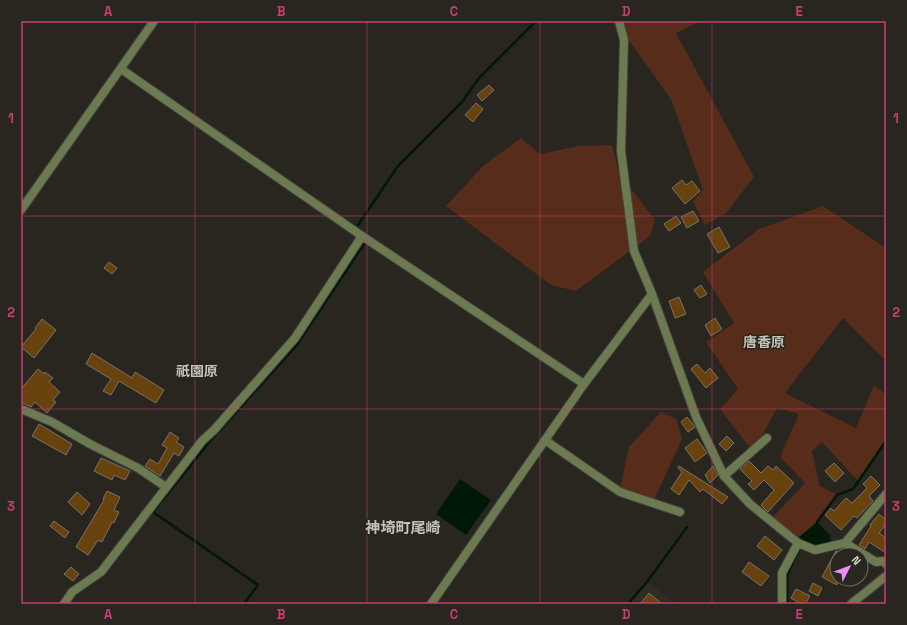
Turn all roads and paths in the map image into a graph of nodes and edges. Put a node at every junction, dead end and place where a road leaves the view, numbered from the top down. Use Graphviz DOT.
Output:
graph roads {
  1 [pos="154,21"];
  2 [pos="619,21"];
  3 [pos="121,69"];
  4 [pos="21,210"];
  5 [pos="362,236"];
  6 [pos="652,294"];
  7 [pos="584,384"];
  8 [pos="21,409"];
  9 [pos="767,438"];
  10 [pos="545,440"];
  11 [pos="724,476"];
  12 [pos="166,487"];
  13 [pos="886,494"];
  14 [pos="680,512"];
  15 [pos="845,543"];
  16 [pos="798,544"];
  17 [pos="886,564"];
  18 [pos="886,576"];
  19 [pos="64,604"];
  20 [pos="431,604"];
  21 [pos="782,604"];
  22 [pos="851,604"];
  1 -- 3 [label="street"];
  2 -- 6 [label="street"];
  3 -- 4 [label="street"];
  3 -- 5 [label="street"];
  5 -- 7 [label="street"];
  5 -- 12 [label="street"];
  6 -- 7 [label="street"];
  6 -- 11 [label="street"];
  7 -- 10 [label="street"];
  8 -- 12 [label="street"];
  9 -- 11 [label="street"];
  10 -- 14 [label="street"];
  10 -- 20 [label="street"];
  11 -- 16 [label="street"];
  12 -- 19 [label="street"];
  13 -- 15 [label="street"];
  15 -- 16 [label="street"];
  15 -- 17 [label="street"];
  16 -- 21 [label="street"];
  18 -- 22 [label="street"];
}
